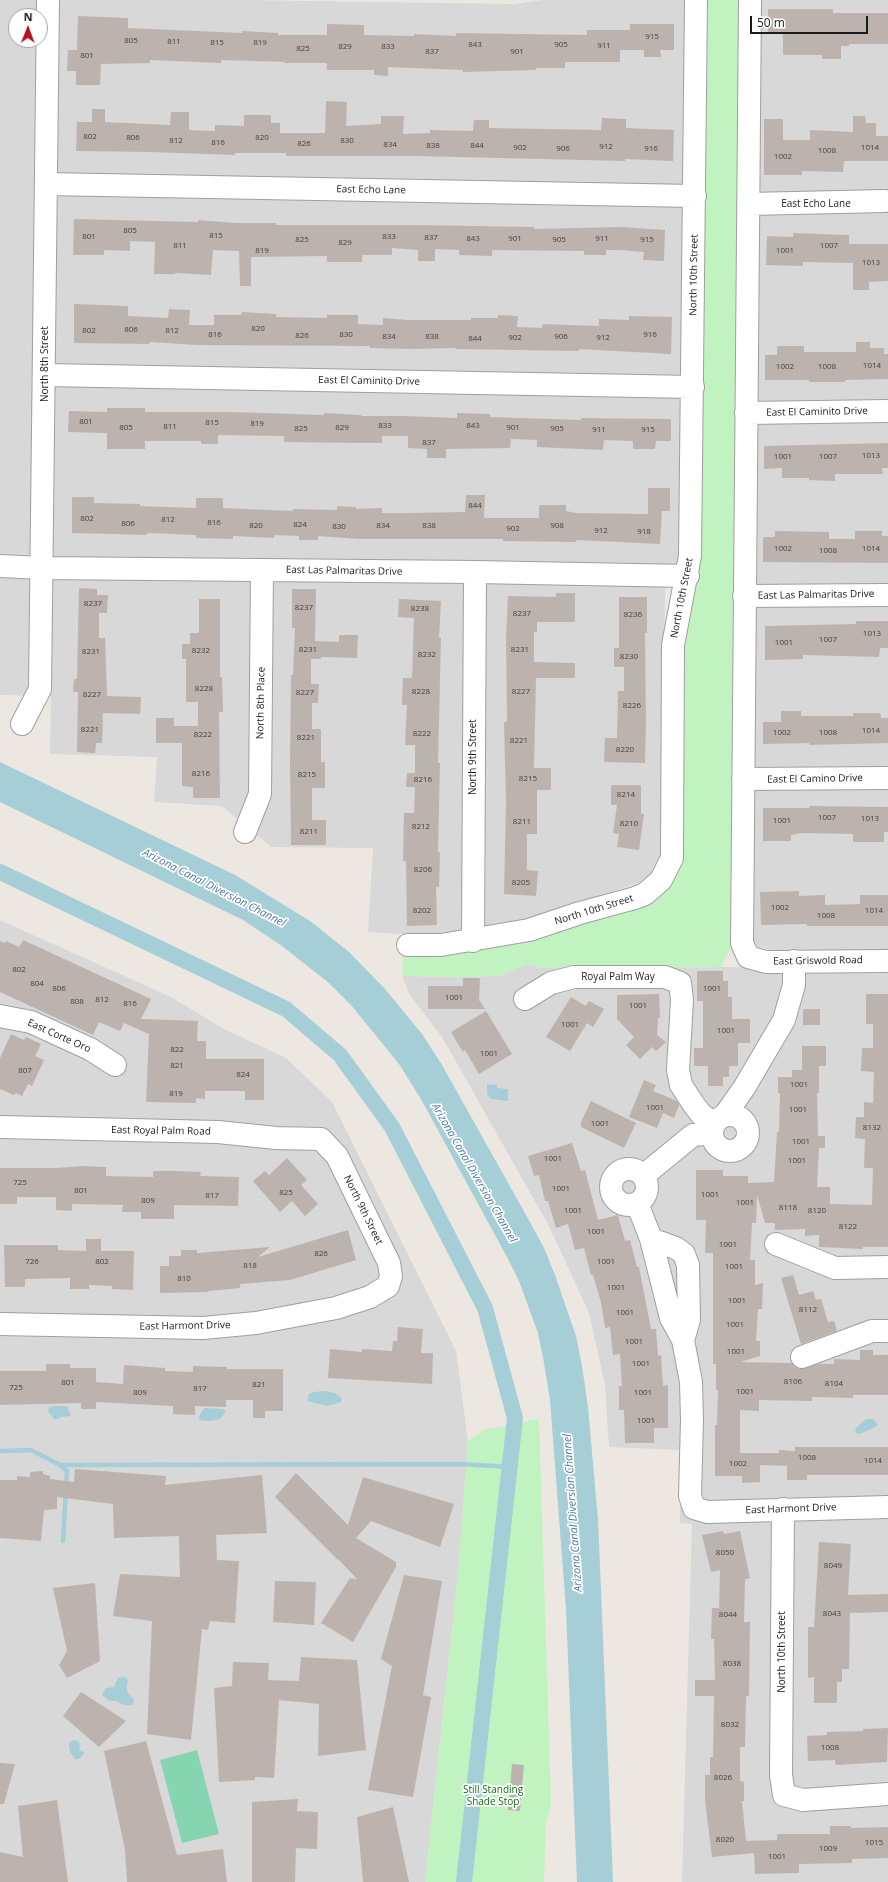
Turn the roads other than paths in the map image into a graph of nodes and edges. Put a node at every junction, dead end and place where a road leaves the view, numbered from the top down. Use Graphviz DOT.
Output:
graph roads {
  1 [pos="48,0"];
  2 [pos="696,0"];
  3 [pos="750,0"];
  4 [pos="46,184"];
  5 [pos="695,196"];
  6 [pos="884,201"];
  7 [pos="748,204"];
  8 [pos="45,375"];
  9 [pos="693,387"];
  10 [pos="888,411"];
  11 [pos="746,413"];
  12 [pos="0,566"];
  13 [pos="42,568"];
  14 [pos="262,570"];
  15 [pos="475,572"];
  16 [pos="688,576"];
  17 [pos="888,595"];
  18 [pos="744,596"];
  19 [pos="22,724"];
  20 [pos="888,778"];
  21 [pos="742,779"];
  22 [pos="245,832"];
  23 [pos="473,941"];
  24 [pos="408,945"];
  25 [pos="888,960"];
  26 [pos="794,961"];
  27 [pos="525,999"];
  28 [pos="0,1016"];
  29 [pos="115,1065"];
  30 [pos="717,1124"];
  31 [pos="0,1127"];
  32 [pos="321,1139"];
  33 [pos="643,1176"];
  34 [pos="638,1203"];
  35 [pos="652,1239"];
  36 [pos="776,1244"];
  37 [pos="888,1267"];
  38 [pos="388,1286"];
  39 [pos="0,1324"];
  40 [pos="888,1331"];
  41 [pos="683,1340"];
  42 [pos="802,1356"];
  43 [pos="888,1507"];
  44 [pos="783,1509"];
  45 [pos="888,1794"];
  1 -- 4 [label="street, North 8th Street"];
  2 -- 5 [label="street, North 10th Street"];
  3 -- 7 [label="street"];
  4 -- 5 [label="street, East Echo Lane"];
  4 -- 8 [label="street, North 8th Street"];
  5 -- 9 [label="street, North 10th Street"];
  6 -- 7 [label="street, East Echo Lane"];
  7 -- 11 [label="street"];
  8 -- 9 [label="street, East El Caminito Drive"];
  8 -- 13 [label="street, North 8th Street"];
  9 -- 16 [label="street, North 10th Street"];
  10 -- 11 [label="street, East El Caminito Drive"];
  11 -- 18 [label="street"];
  12 -- 13 [label="street, East Las Palmaritas Drive"];
  13 -- 14 [label="street, East Las Palmaritas Drive"];
  13 -- 19 [label="street, North 8th Street"];
  14 -- 15 [label="street, East Las Palmaritas Drive"];
  14 -- 22 [label="street, North 8th Place"];
  15 -- 16 [label="street, East Las Palmaritas Drive"];
  15 -- 23 [label="street, North 9th Street"];
  16 -- 23 [label="street, North 10th Street"];
  17 -- 18 [label="street, East Las Palmaritas Drive"];
  18 -- 21 [label="street"];
  20 -- 21 [label="street, East El Camino Drive"];
  21 -- 26 [label="street, East Griswold Road"];
  23 -- 24 [label="street, North 10th Street"];
  25 -- 26 [label="street, East Griswold Road"];
  26 -- 30 [label="street"];
  27 -- 30 [label="street, Royal Palm Way"];
  28 -- 29 [label="street, East Corte Oro"];
  30 -- 33 [label="street"];
  31 -- 32 [label="street, East Royal Palm Road"];
  32 -- 38 [label="street, North 9th Street"];
  33 -- 34 [label="street"];
  33 -- 34 [label="street"];
  34 -- 35 [label="street"];
  35 -- 41 [label="street"];
  35 -- 41 [label="street"];
  36 -- 37 [label="street"];
  38 -- 39 [label="street, East Harmont Drive"];
  40 -- 42 [label="street"];
  41 -- 44 [label="street, East Harmont Drive"];
  43 -- 44 [label="street, East Harmont Drive"];
  44 -- 45 [label="street, North 10th Street"];
}
